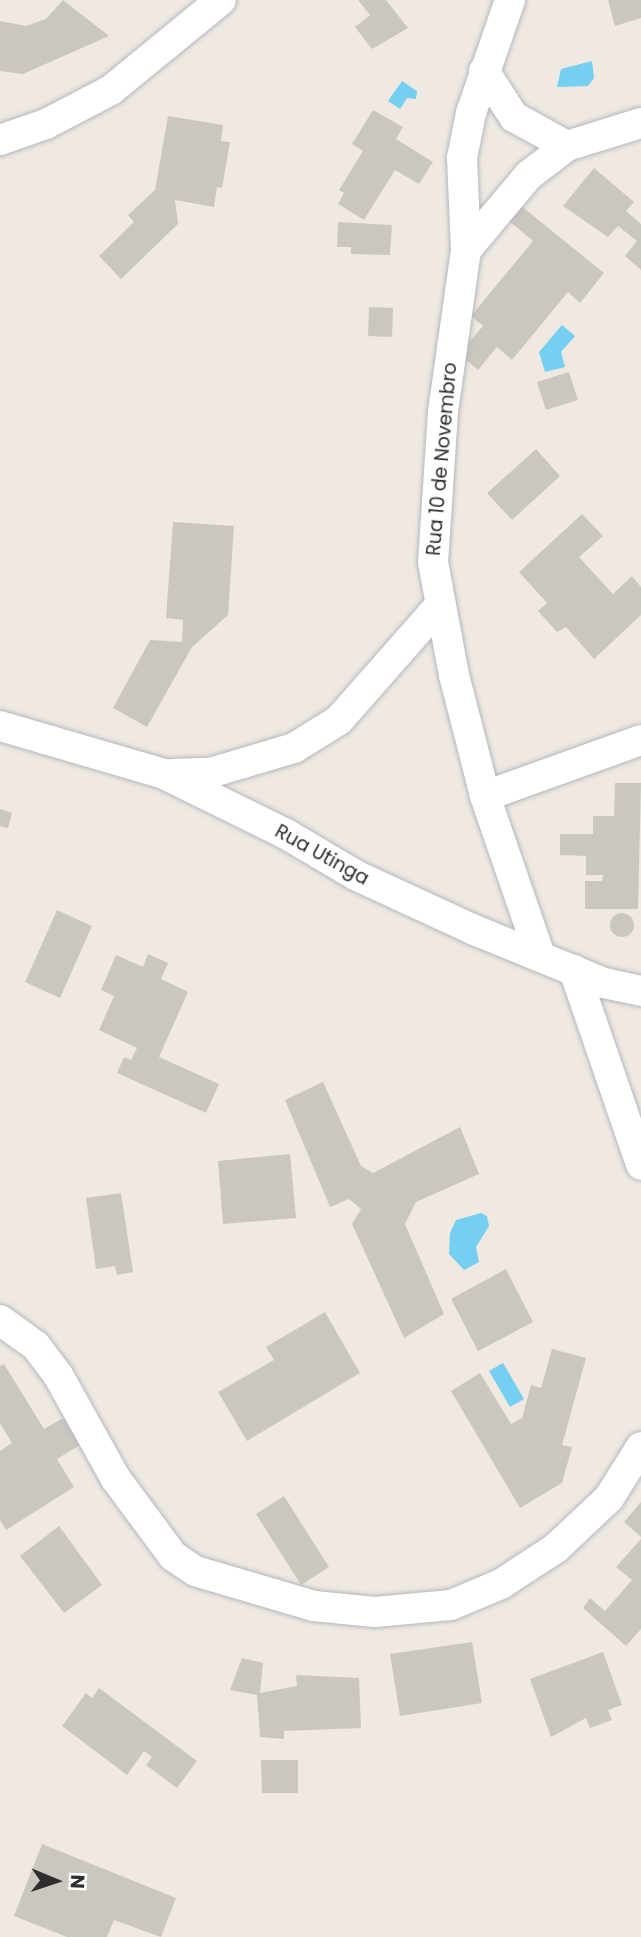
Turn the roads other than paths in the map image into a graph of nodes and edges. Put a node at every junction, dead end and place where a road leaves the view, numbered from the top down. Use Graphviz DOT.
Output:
graph roads {
  1 [pos="221,0"];
  2 [pos="510,0"];
  3 [pos="484,71"];
  4 [pos="641,123"];
  5 [pos="0,139"];
  6 [pos="567,146"];
  7 [pos="466,250"];
  8 [pos="440,605"];
  9 [pos="0,726"];
  10 [pos="641,740"];
  11 [pos="164,774"];
  12 [pos="485,796"];
  13 [pos="539,953"];
  14 [pos="573,970"];
  15 [pos="604,983"];
  16 [pos="641,991"];
  17 [pos="641,1014"];
  18 [pos="641,1165"];
  19 [pos="0,1320"];
  20 [pos="641,1447"];
  1 -- 5 [label="street"];
  2 -- 3 [label="street, Rua 10 de Novembro"];
  3 -- 6 [label="street"];
  3 -- 7 [label="street, Rua 10 de Novembro"];
  4 -- 6 [label="street"];
  6 -- 7 [label="street"];
  7 -- 8 [label="street, Rua 10 de Novembro"];
  8 -- 11 [label="street"];
  8 -- 12 [label="street, Rua 10 de Novembro"];
  9 -- 11 [label="street, Rua Utinga"];
  10 -- 12 [label="street"];
  11 -- 13 [label="street, Rua Utinga"];
  12 -- 13 [label="street, Rua 10 de Novembro"];
  13 -- 14 [label="street, Rua Utinga"];
  14 -- 15 [label="street, Rua Utinga"];
  14 -- 18 [label="street"];
  15 -- 16 [label="street, Rua Utinga"];
  15 -- 17 [label="street"];
  19 -- 20 [label="street"];
}
